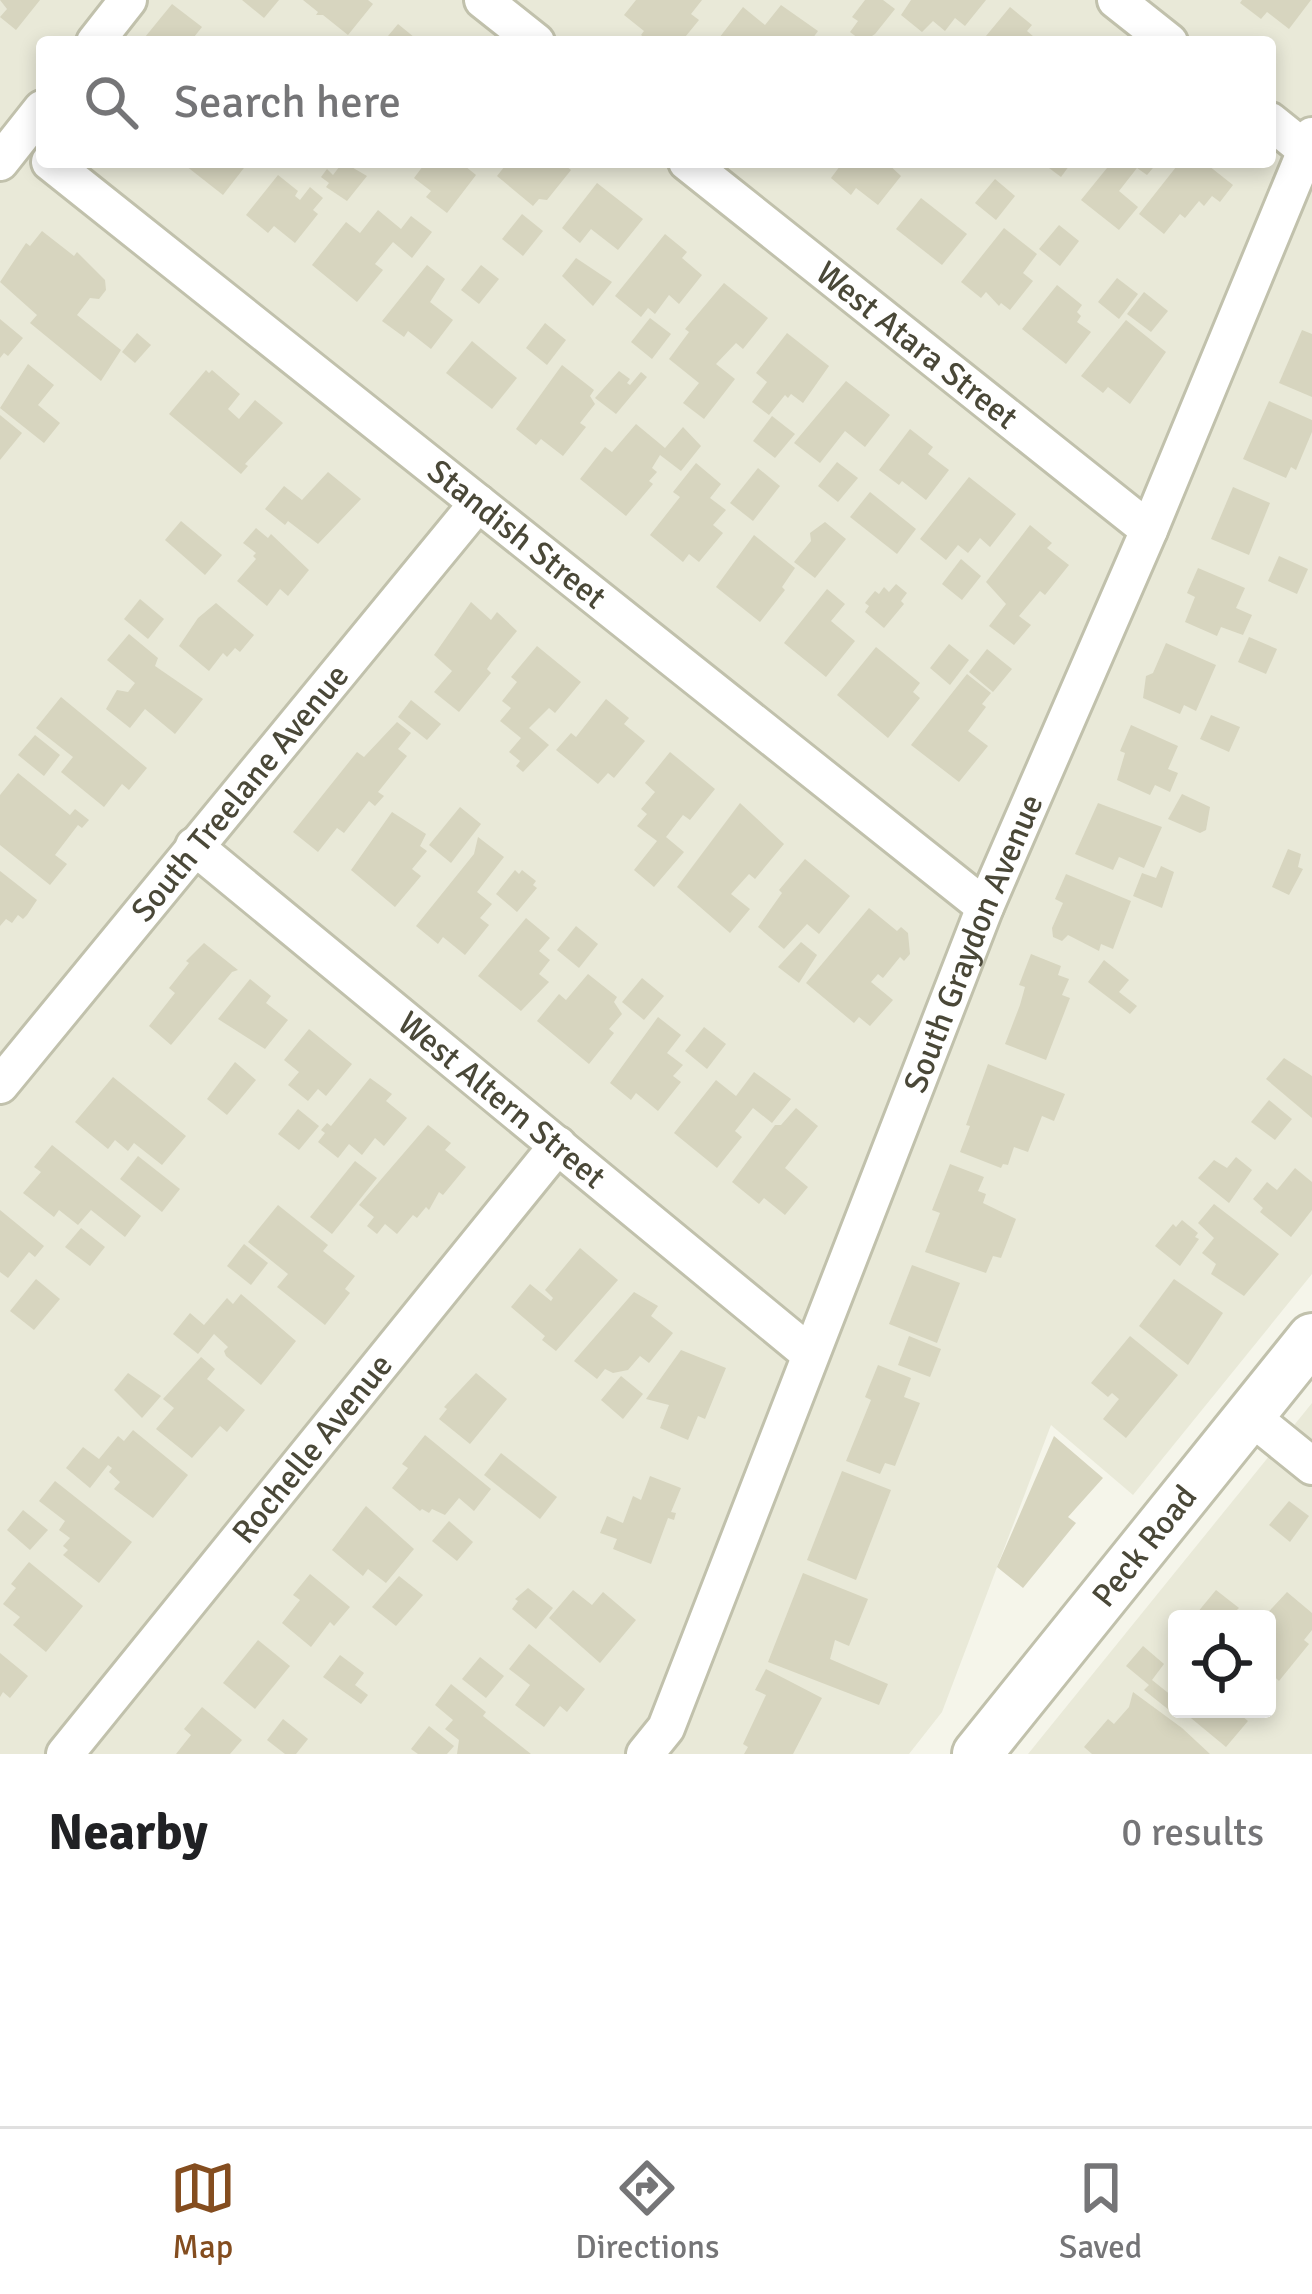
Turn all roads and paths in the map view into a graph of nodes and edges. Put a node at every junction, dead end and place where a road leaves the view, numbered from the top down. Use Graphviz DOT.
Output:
graph roads {
  1 [pos="128,0"];
  2 [pos="483,0"];
  3 [pos="1116,0"];
  4 [pos="100,36"];
  5 [pos="528,36"];
  6 [pos="1161,36"];
  7 [pos="1276,124"];
  8 [pos="1309,143"];
  9 [pos="58,168"];
  10 [pos="695,168"];
  11 [pos="478,503"];
  12 [pos="1149,530"];
  13 [pos="194,846"];
  14 [pos="985,907"];
  15 [pos="0,1084"];
  16 [pos="558,1145"];
  17 [pos="1312,1338"];
  18 [pos="810,1354"];
  19 [pos="1250,1415"];
  20 [pos="1312,1466"];
  21 [pos="65,1754"];
  22 [pos="645,1754"];
  23 [pos="977,1754"];
  1 -- 4 [label="street"];
  2 -- 5 [label="street"];
  3 -- 6 [label="street"];
  7 -- 8 [label="street"];
  8 -- 12 [label="street, South Graydon Avenue"];
  9 -- 11 [label="street, Standish Street"];
  10 -- 12 [label="street, West Atara Street"];
  11 -- 13 [label="street, South Treelane Avenue"];
  11 -- 14 [label="street, Standish Street"];
  12 -- 14 [label="street, South Graydon Avenue"];
  13 -- 15 [label="street, South Treelane Avenue"];
  13 -- 16 [label="street, West Altern Street"];
  14 -- 18 [label="street, South Graydon Avenue"];
  16 -- 18 [label="street, West Altern Street"];
  16 -- 21 [label="street, Rochelle Avenue"];
  17 -- 19 [label="street, Peck Road"];
  18 -- 22 [label="street, South Graydon Avenue"];
  19 -- 20 [label="street"];
  19 -- 23 [label="street, Peck Road"];
}
